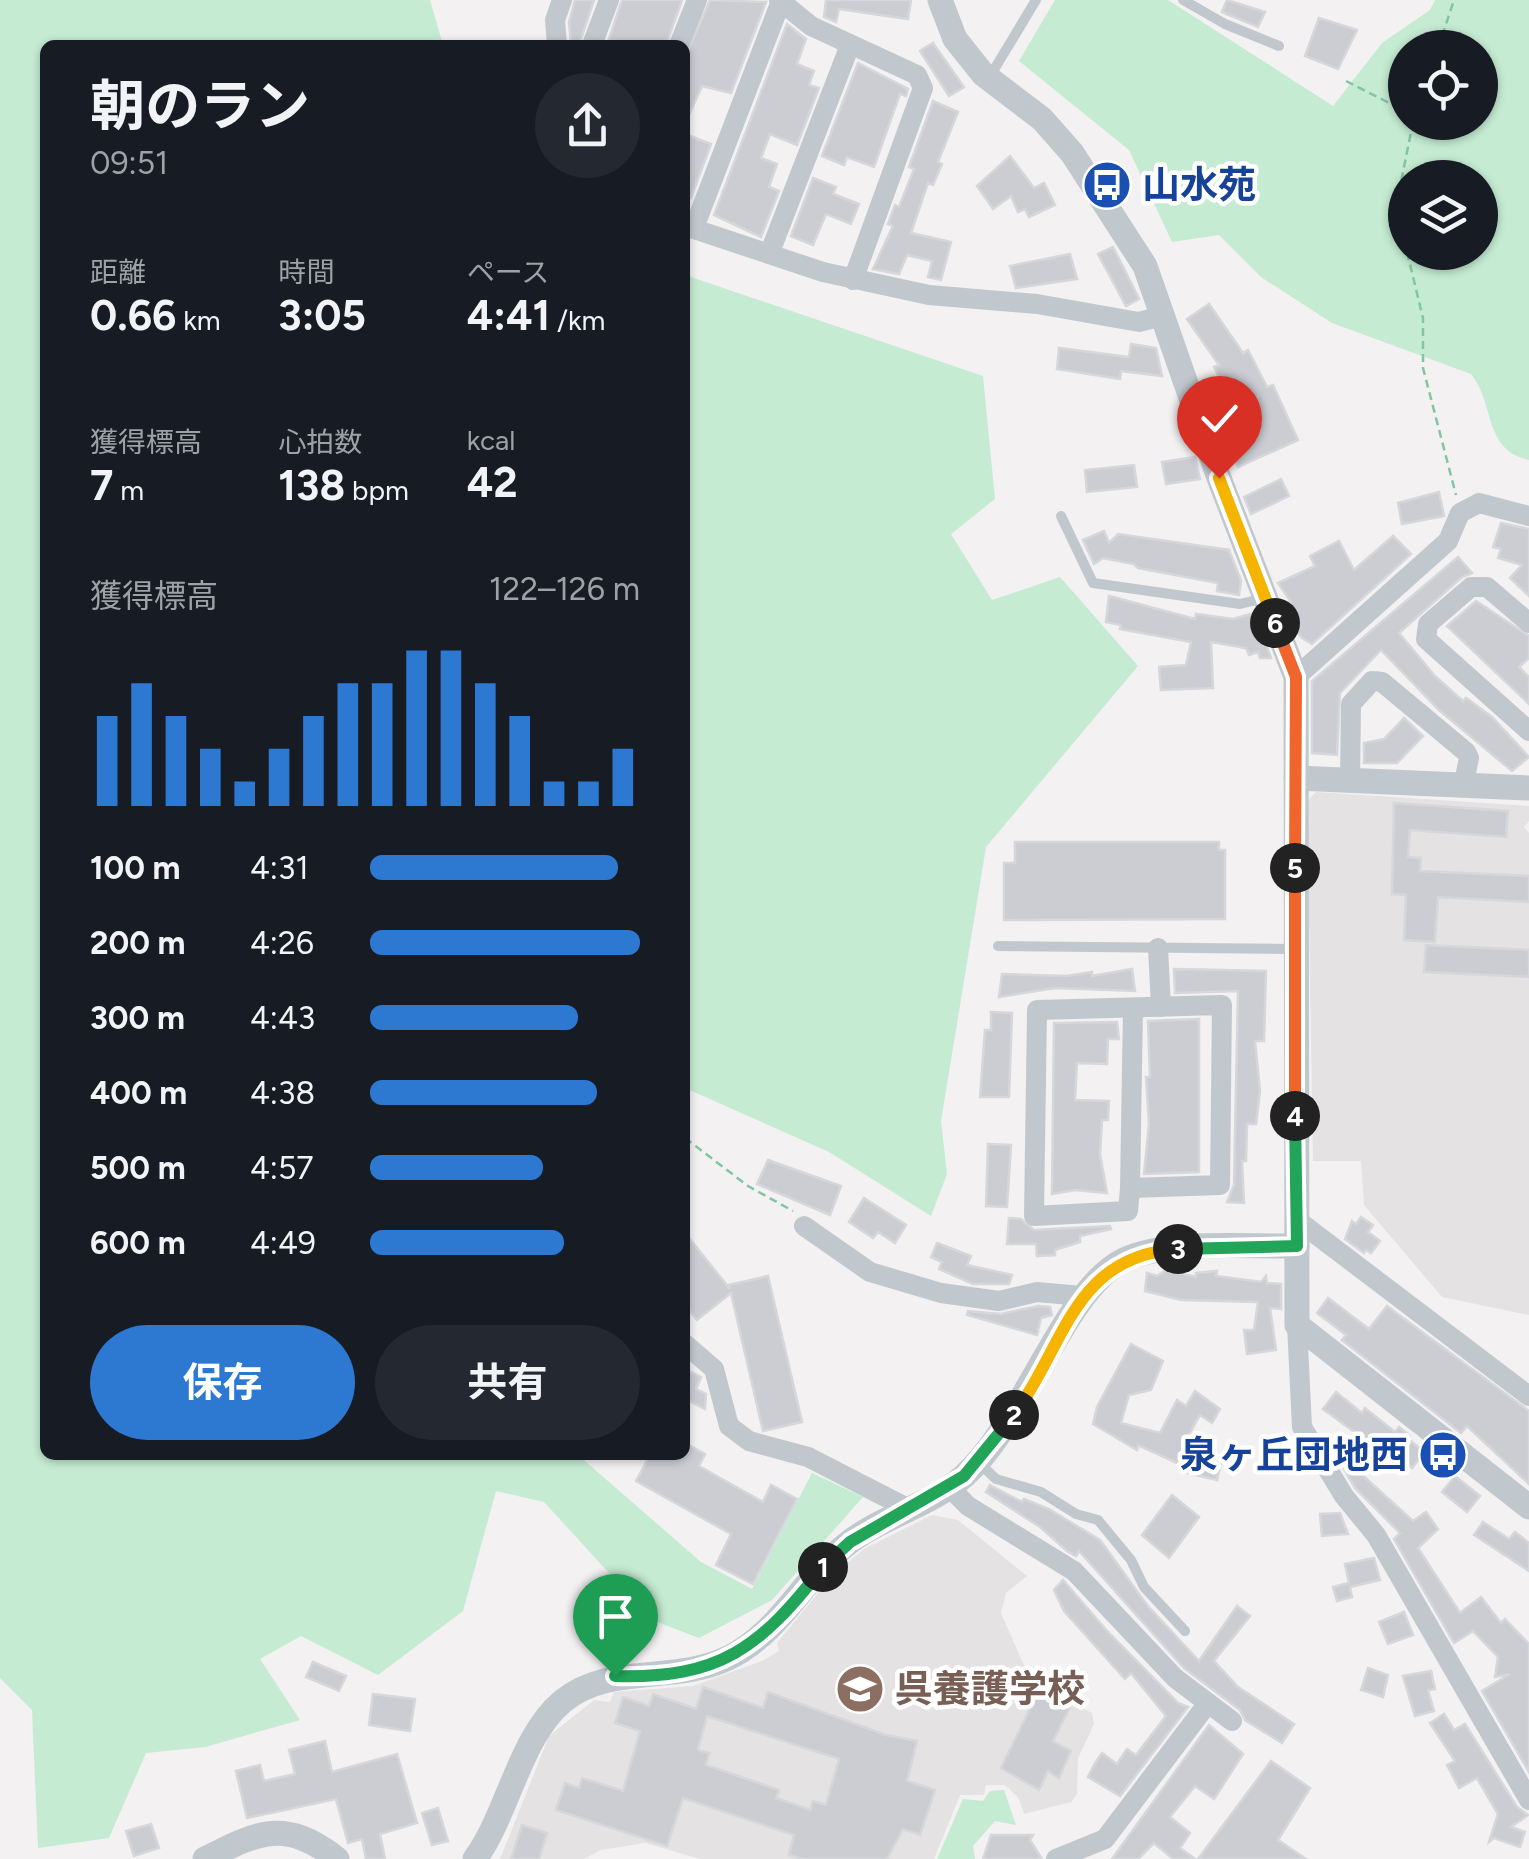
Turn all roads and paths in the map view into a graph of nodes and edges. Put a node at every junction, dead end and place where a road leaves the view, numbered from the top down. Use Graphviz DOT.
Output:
graph roads {
  1 [pos="562,0"];
  2 [pos="609,0"];
  3 [pos="696,0"];
  4 [pos="940,0"];
  5 [pos="1036,0"];
  6 [pos="1183,0"];
  7 [pos="1454,0"];
  8 [pos="780,1"];
  9 [pos="1444,30"];
  10 [pos="557,40"];
  11 [pos="594,40"];
  12 [pos="681,40"];
  13 [pos="850,45"];
  14 [pos="1279,46"];
  15 [pos="989,78"];
  16 [pos="1346,81"];
  17 [pos="1388,102"];
  18 [pos="690,225"];
  19 [pos="690,227"];
  20 [pos="770,252"];
  21 [pos="1411,270"];
  22 [pos="853,280"];
  23 [pos="1162,316"];
  24 [pos="1460,513"];
  25 [pos="1061,516"];
  26 [pos="1529,516"];
  27 [pos="1265,598"];
  28 [pos="1529,623"];
  29 [pos="1296,677"];
  30 [pos="1529,731"];
  31 [pos="1296,778"];
  32 [pos="1350,779"];
  33 [pos="1463,786"];
  34 [pos="1529,788"];
  35 [pos="998,946"];
  36 [pos="1158,948"];
  37 [pos="1294,949"];
  38 [pos="1161,1007"];
  39 [pos="1133,1008"];
  40 [pos="690,1142"];
  41 [pos="1130,1188"];
  42 [pos="804,1221"];
  43 [pos="1297,1232"];
  44 [pos="1082,1296"];
  45 [pos="1297,1326"];
  46 [pos="690,1348"];
  47 [pos="1529,1396"];
  48 [pos="978,1461"];
  49 [pos="949,1487"];
  50 [pos="1529,1507"];
  51 [pos="909,1509"];
  52 [pos="1185,1631"];
  53 [pos="1208,1704"];
  54 [pos="1232,1721"];
  55 [pos="1529,1800"];
  56 [pos="335,1858"];
  57 [pos="205,1859"];
  58 [pos="475,1859"];
  59 [pos="1056,1859"];
  1 -- 10 [label="street"];
  2 -- 11 [label="street"];
  3 -- 12 [label="street"];
  4 -- 15 [label="street"];
  5 -- 15 [label="lane"];
  6 -- 14 [label="lane"];
  7 -- 9 [label="path"];
  8 -- 13 [label="street"];
  8 -- 18 [label="street"];
  13 -- 20 [label="street"];
  13 -- 22 [label="street"];
  15 -- 23 [label="street"];
  16 -- 17 [label="path"];
  19 -- 20 [label="street"];
  20 -- 22 [label="street"];
  21 -- 24 [label="path"];
  22 -- 23 [label="street"];
  23 -- 27 [label="street"];
  24 -- 26 [label="street"];
  24 -- 29 [label="street"];
  25 -- 27 [label="lane"];
  27 -- 29 [label="street"];
  28 -- 30 [label="street"];
  29 -- 31 [label="street"];
  31 -- 32 [label="street"];
  31 -- 37 [label="street"];
  32 -- 33 [label="street"];
  32 -- 33 [label="street"];
  33 -- 34 [label="street"];
  35 -- 36 [label="lane"];
  36 -- 37 [label="lane"];
  36 -- 38 [label="street"];
  37 -- 43 [label="street"];
  38 -- 39 [label="street"];
  38 -- 41 [label="street"];
  39 -- 41 [label="street"];
  39 -- 41 [label="street"];
  40 -- 42 [label="path"];
  42 -- 44 [label="street"];
  43 -- 44 [label="street"];
  43 -- 45 [label="street"];
  43 -- 47 [label="street"];
  44 -- 48 [label="street"];
  45 -- 50 [label="street"];
  45 -- 55 [label="street"];
  46 -- 51 [label="street"];
  48 -- 49 [label="street"];
  48 -- 52 [label="lane"];
  49 -- 51 [label="street"];
  49 -- 53 [label="street"];
  51 -- 58 [label="street"];
  53 -- 54 [label="street"];
  53 -- 59 [label="street"];
  56 -- 57 [label="street"];
}
